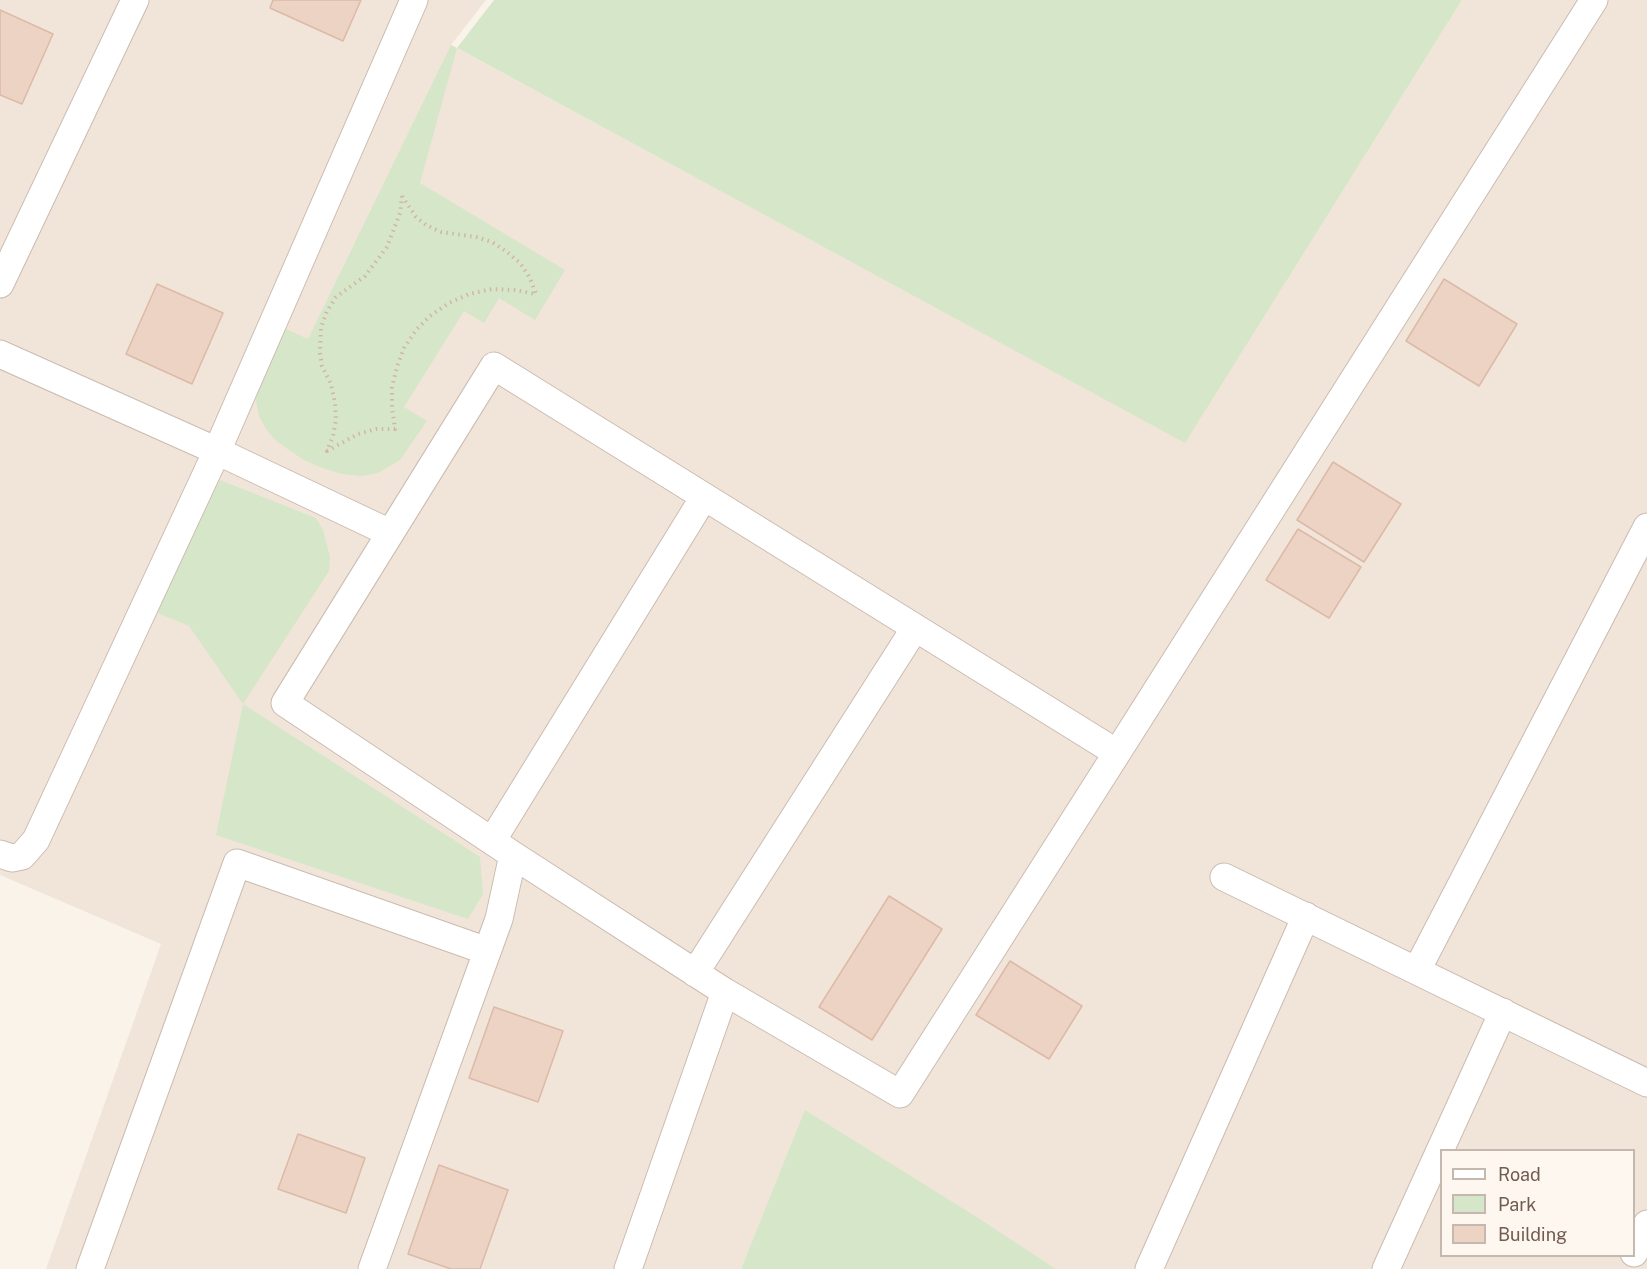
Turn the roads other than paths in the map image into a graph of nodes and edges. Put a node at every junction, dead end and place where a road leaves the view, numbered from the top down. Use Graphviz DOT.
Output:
graph roads {
  1 [pos="135,0"];
  2 [pos="414,0"];
  3 [pos="1594,0"];
  4 [pos="0,284"];
  5 [pos="0,354"];
  6 [pos="217,451"];
  7 [pos="704,497"];
  8 [pos="1647,526"];
  9 [pos="390,533"];
  10 [pos="915,627"];
  11 [pos="1117,753"];
  12 [pos="502,848"];
  13 [pos="0,854"];
  14 [pos="1224,877"];
  15 [pos="1306,916"];
  16 [pos="487,951"];
  17 [pos="1417,970"];
  18 [pos="696,973"];
  19 [pos="725,992"];
  20 [pos="1503,1012"];
  21 [pos="1647,1083"];
  22 [pos="1441,1149"];
  23 [pos="1440,1150"];
  24 [pos="1647,1224"];
  25 [pos="1635,1250"];
  26 [pos="90,1269"];
  27 [pos="372,1269"];
  28 [pos="628,1269"];
  29 [pos="1149,1269"];
  30 [pos="1386,1269"];
  1 -- 4 [label="street"];
  2 -- 6 [label="street"];
  3 -- 11 [label="street"];
  5 -- 6 [label="street"];
  6 -- 9 [label="street"];
  6 -- 13 [label="street"];
  7 -- 9 [label="street"];
  7 -- 10 [label="street"];
  7 -- 12 [label="street"];
  8 -- 17 [label="street"];
  9 -- 12 [label="street"];
  10 -- 11 [label="street"];
  10 -- 18 [label="street"];
  11 -- 19 [label="street"];
  12 -- 16 [label="street"];
  12 -- 18 [label="street"];
  14 -- 15 [label="street"];
  15 -- 17 [label="street"];
  15 -- 29 [label="street"];
  16 -- 26 [label="street"];
  16 -- 27 [label="street"];
  17 -- 20 [label="street"];
  18 -- 19 [label="street"];
  19 -- 28 [label="street"];
  20 -- 21 [label="street"];
  20 -- 22 [label="street"];
  23 -- 30 [label="street"];
  24 -- 25 [label="street"];
}
